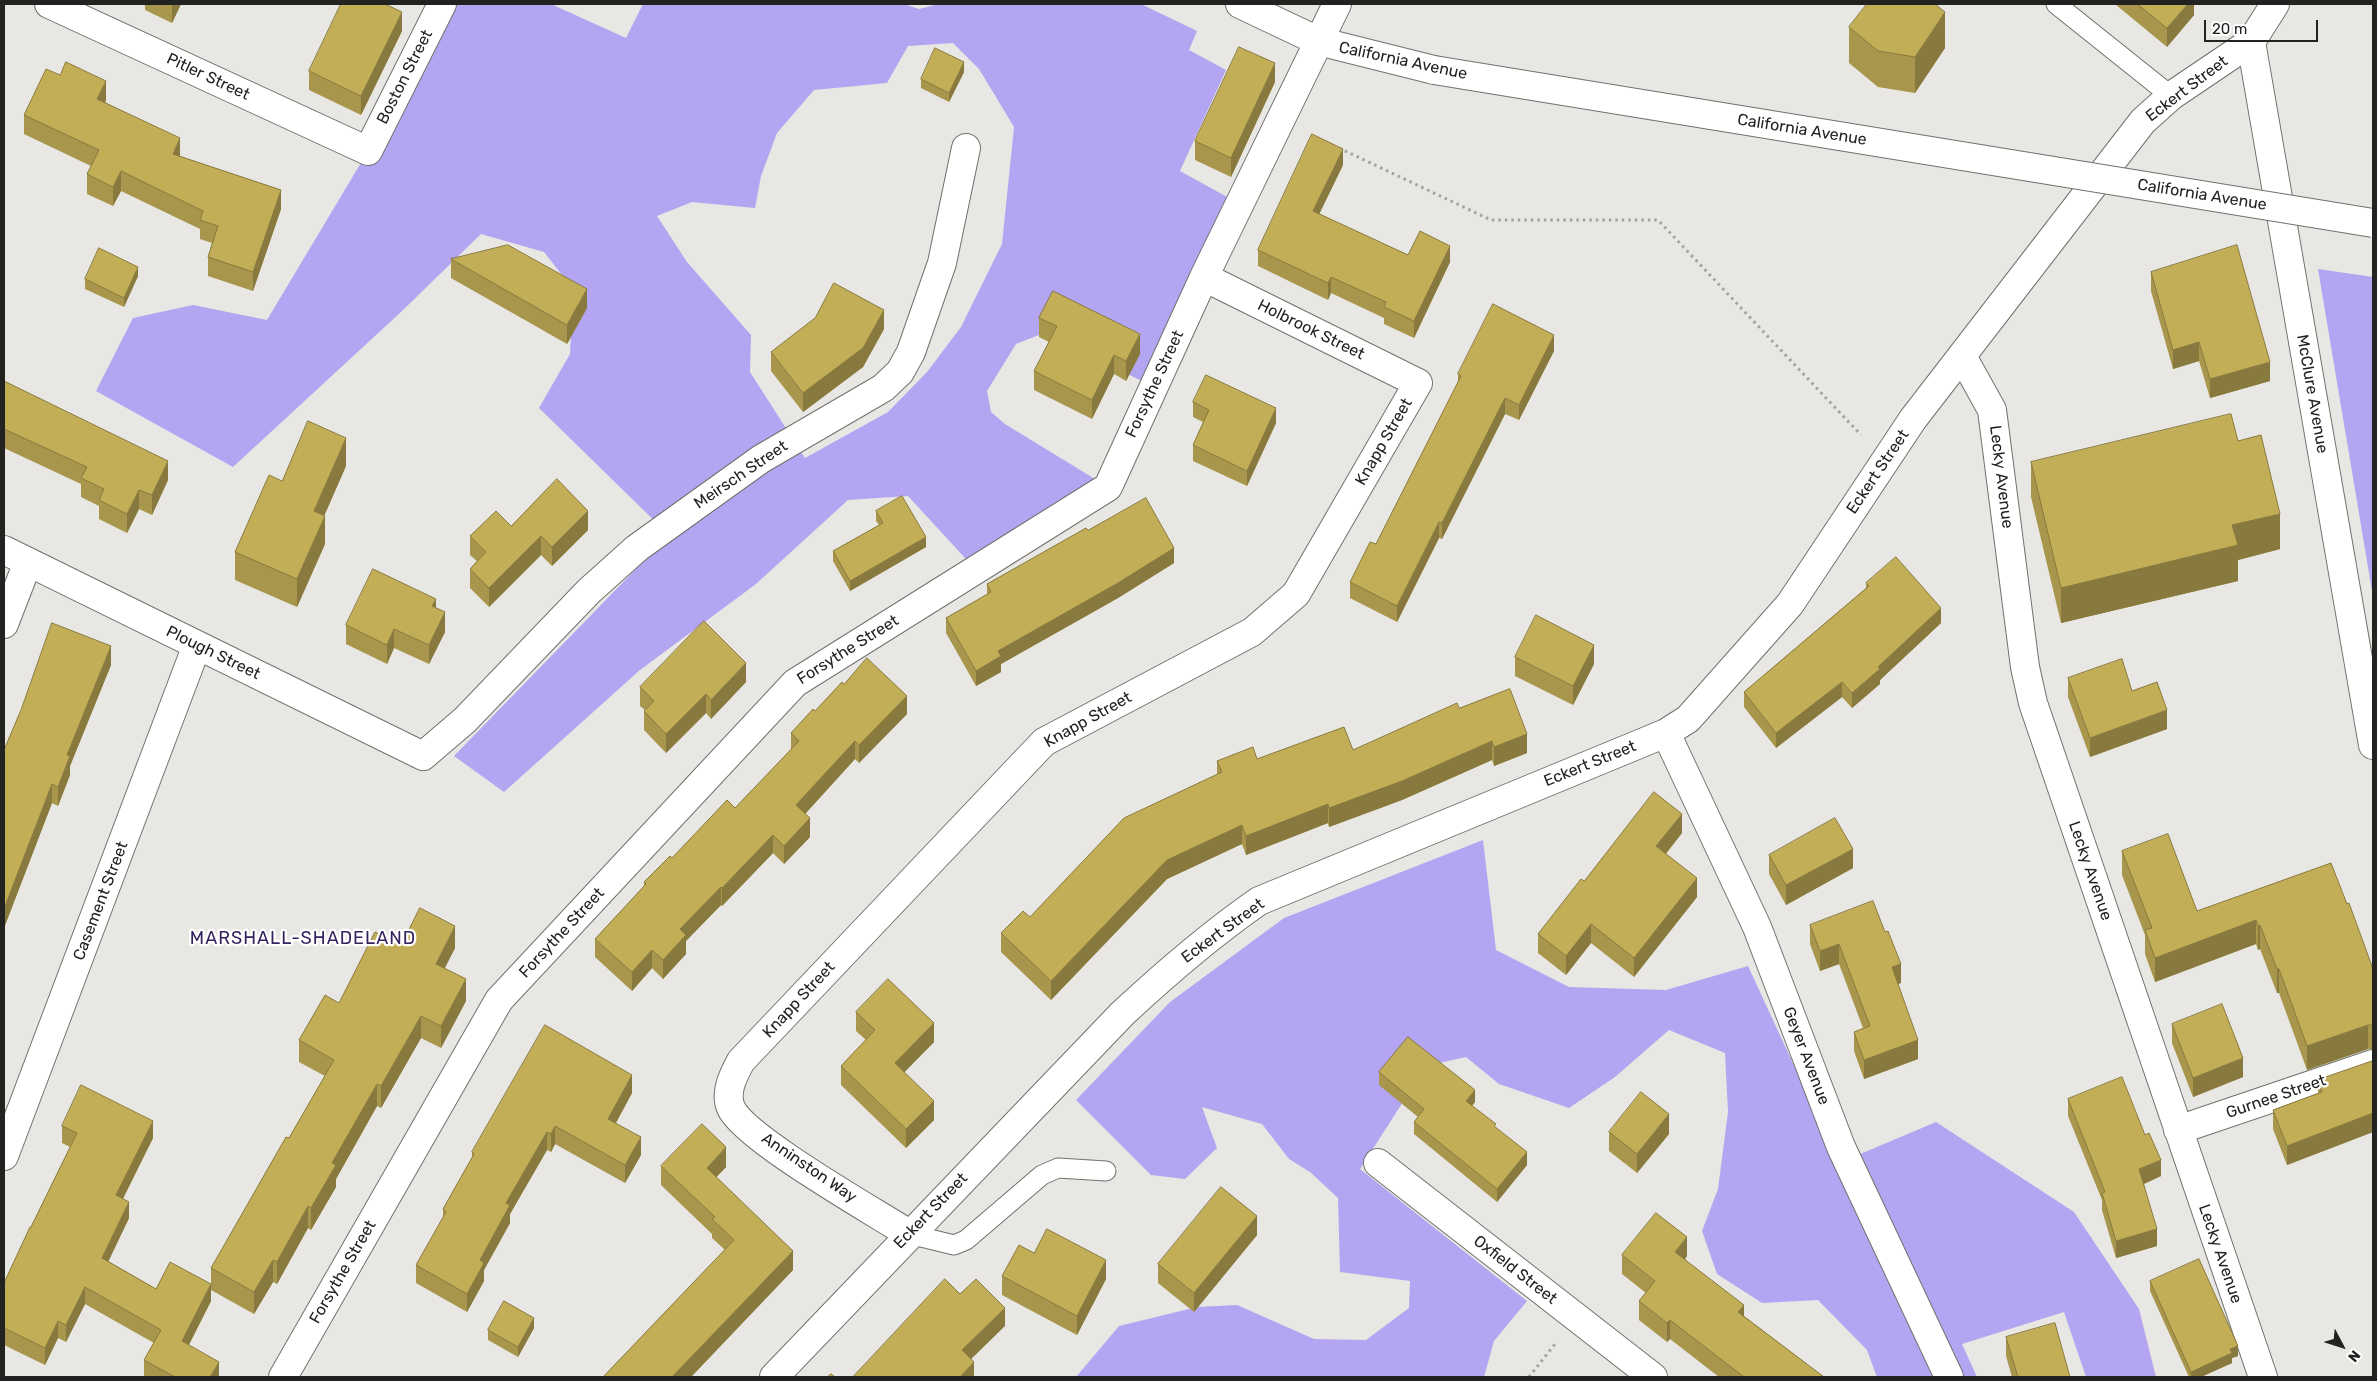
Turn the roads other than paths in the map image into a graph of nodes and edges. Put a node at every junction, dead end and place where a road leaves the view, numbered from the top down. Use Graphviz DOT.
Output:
graph roads {
  1 [pos="49,4"];
  2 [pos="442,4"];
  3 [pos="1240,4"];
  4 [pos="1337,4"];
  5 [pos="2056,4"];
  6 [pos="2275,4"];
  7 [pos="1318,41"];
  8 [pos="2251,42"];
  9 [pos="2172,96"];
  10 [pos="966,148"];
  11 [pos="368,151"];
  12 [pos="2373,223"];
  13 [pos="1204,278"];
  14 [pos="1962,356"];
  15 [pos="1418,383"];
  16 [pos="4,550"];
  17 [pos="28,562"];
  18 [pos="4,624"];
  19 [pos="197,645"];
  20 [pos="2366,673"];
  21 [pos="1666,733"];
  22 [pos="2373,745"];
  23 [pos="423,756"];
  24 [pos="2373,1064"];
  25 [pos="729,1087"];
  26 [pos="2178,1130"];
  27 [pos="4,1156"];
  28 [pos="1378,1163"];
  29 [pos="1106,1171"];
  30 [pos="909,1234"];
  31 [pos="283,1377"];
  32 [pos="774,1377"];
  33 [pos="1653,1377"];
  34 [pos="1949,1377"];
  35 [pos="2263,1377"];
  1 -- 11 [label="street, Pitler Street"];
  2 -- 11 [label="street, Boston Street"];
  3 -- 7 [label="street, California Avenue"];
  4 -- 7 [label="street, Forsythe Street"];
  5 -- 9 [label="lane"];
  6 -- 8 [label="street, Eckert Street"];
  7 -- 12 [label="street, California Avenue, bridge"];
  7 -- 13 [label="street, Forsythe Street"];
  8 -- 9 [label="street, Eckert Street"];
  8 -- 20 [label="street, McClure Avenue"];
  9 -- 14 [label="street, Eckert Street"];
  10 -- 23 [label="street, Meirsch Street"];
  13 -- 15 [label="street, Holbrook Street"];
  13 -- 31 [label="street, Forsythe Street"];
  14 -- 21 [label="street, Eckert Street"];
  14 -- 26 [label="street, Lecky Avenue"];
  15 -- 25 [label="street, Knapp Street"];
  16 -- 17 [label="street, Plough Street"];
  17 -- 18 [label="street"];
  17 -- 19 [label="street, Plough Street"];
  19 -- 23 [label="street, Plough Street"];
  19 -- 27 [label="street, Casement Street"];
  20 -- 22 [label="street, McClure Avenue"];
  21 -- 30 [label="street, Eckert Street"];
  21 -- 34 [label="street, Geyer Avenue"];
  24 -- 26 [label="street, Gurnee Street"];
  25 -- 30 [label="street, Anninston Way"];
  26 -- 35 [label="street, Lecky Avenue"];
  28 -- 33 [label="street, Oxfield Street"];
  29 -- 30 [label="lane"];
  30 -- 32 [label="street, Eckert Street"];
}
